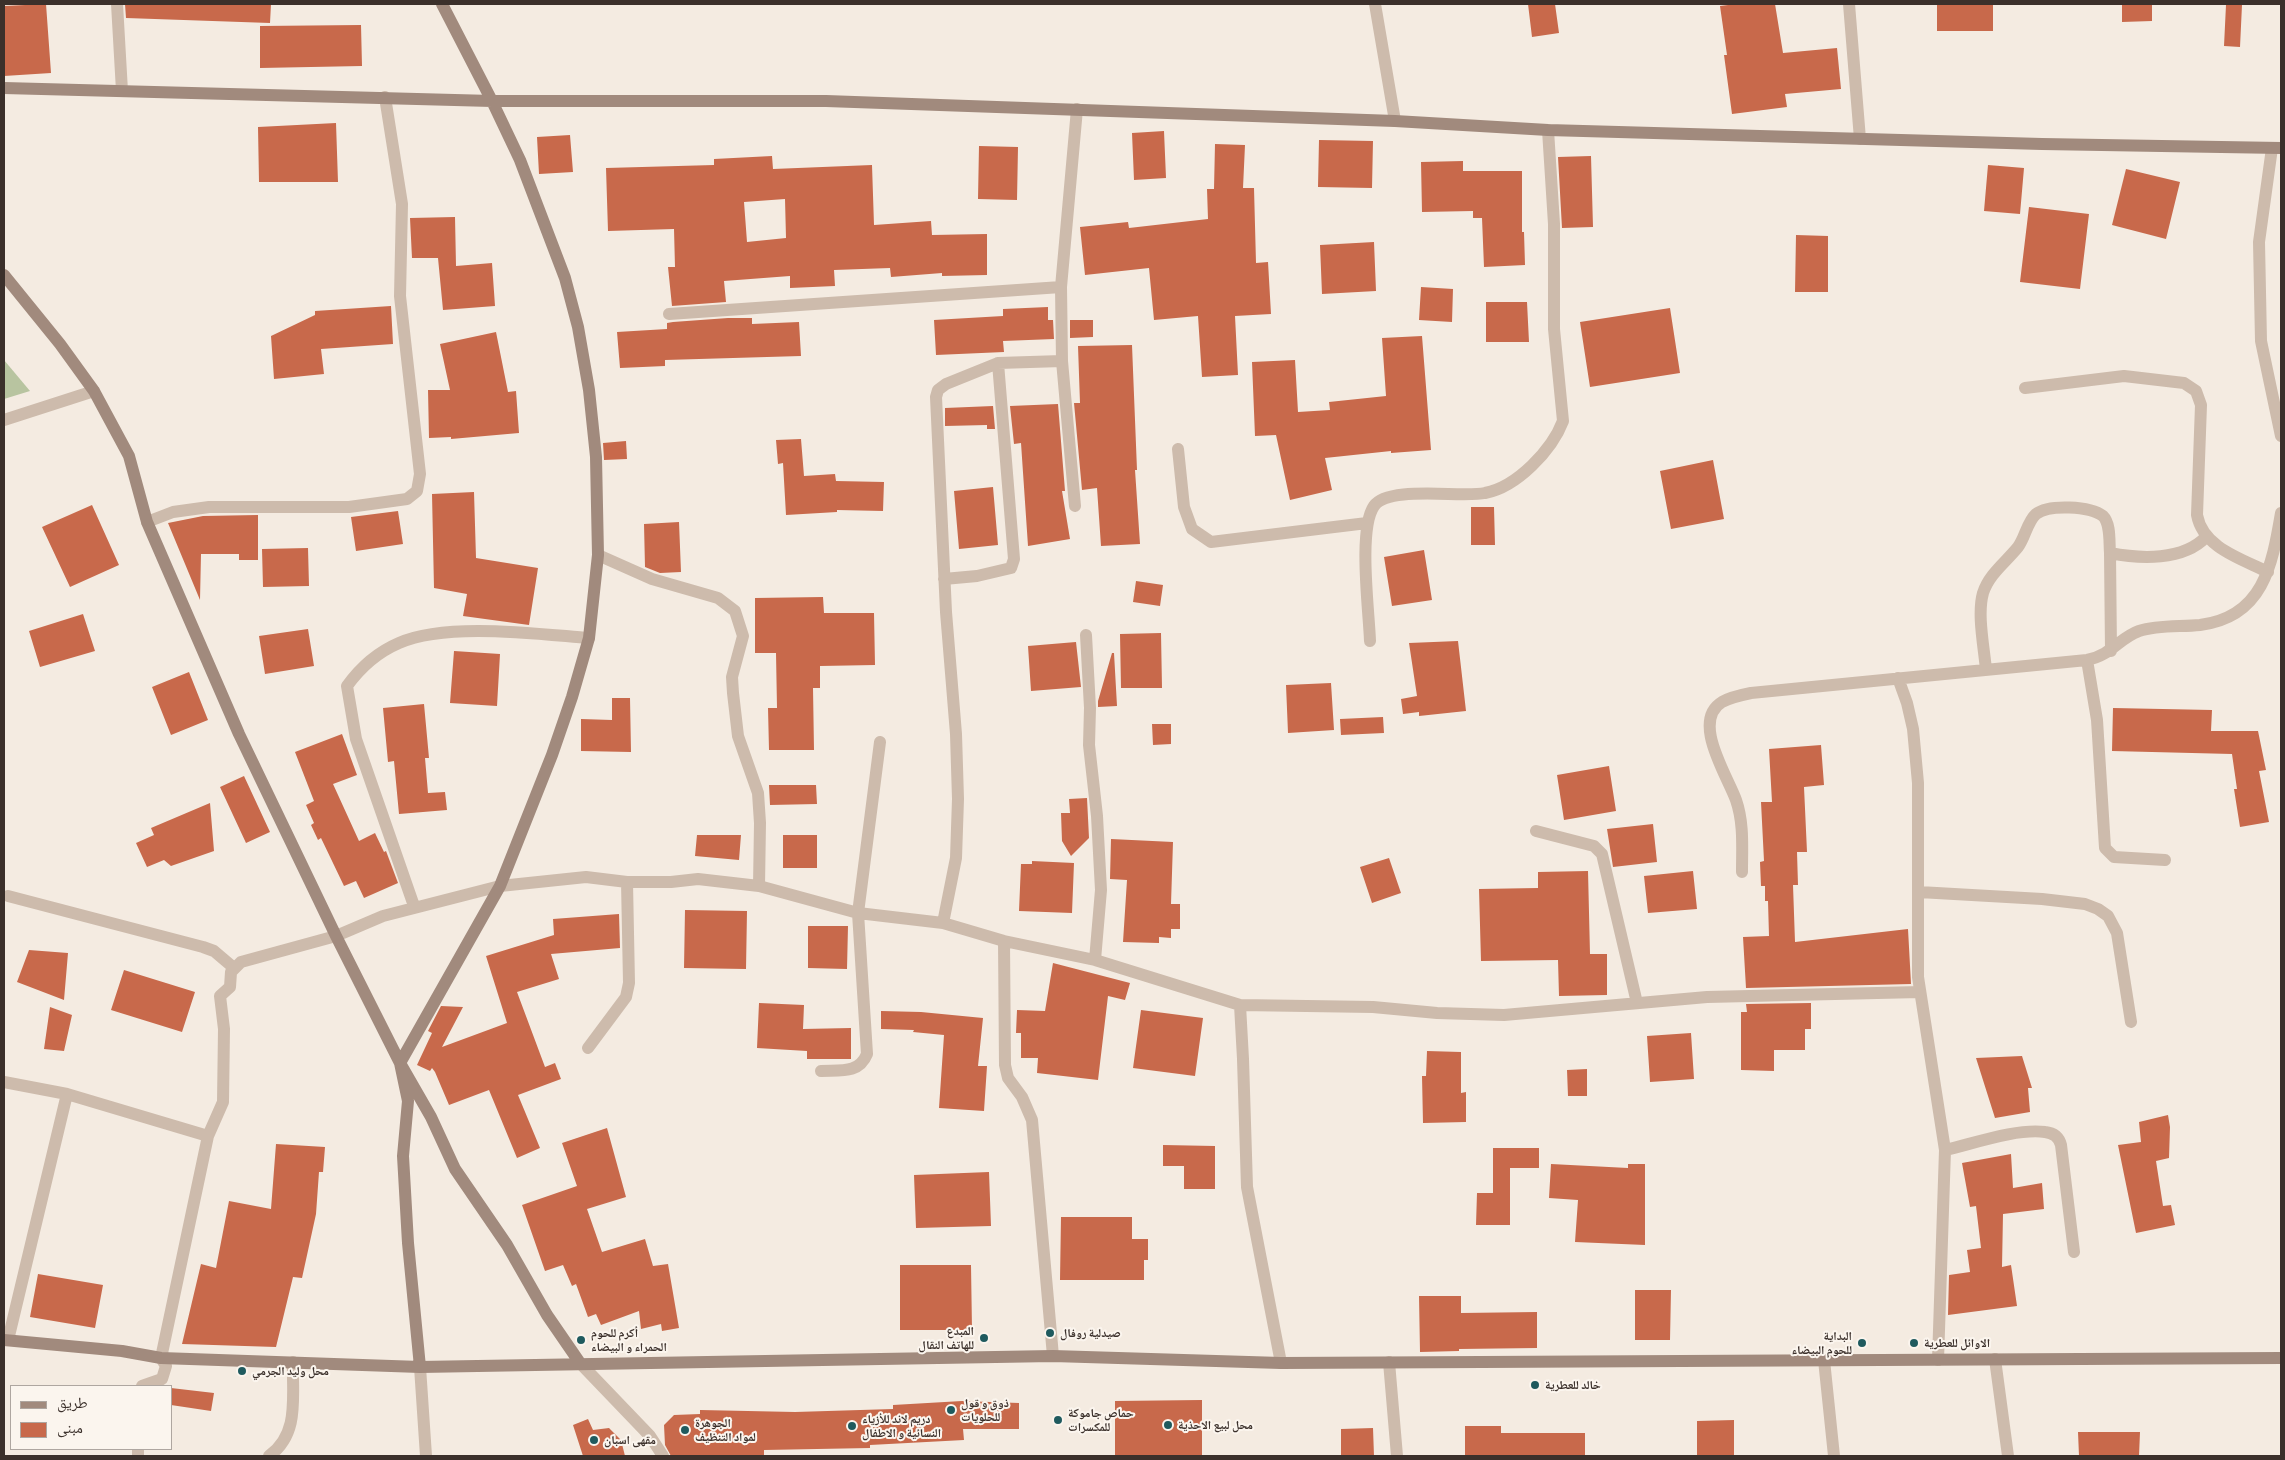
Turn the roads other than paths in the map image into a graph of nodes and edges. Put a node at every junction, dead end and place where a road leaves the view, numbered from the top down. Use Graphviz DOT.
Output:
graph roads {
  1 [pos="117,4"];
  2 [pos="442,4"];
  3 [pos="1375,4"];
  4 [pos="1850,4"];
  5 [pos="4,88"];
  6 [pos="122,91"];
  7 [pos="385,97"];
  8 [pos="492,101"];
  9 [pos="1077,110"];
  10 [pos="1395,121"];
  11 [pos="1548,130"];
  12 [pos="1860,139"];
  13 [pos="2276,148"];
  14 [pos="4,275"];
  15 [pos="1061,287"];
  16 [pos="669,314"];
  17 [pos="1062,361"];
  18 [pos="998,364"];
  19 [pos="2024,388"];
  20 [pos="94,391"];
  21 [pos="4,420"];
  22 [pos="2281,436"];
  23 [pos="1178,449"];
  24 [pos="1075,506"];
  25 [pos="2281,513"];
  26 [pos="146,522"];
  27 [pos="1367,524"];
  28 [pos="2206,537"];
  29 [pos="2110,553"];
  30 [pos="598,555"];
  31 [pos="2268,572"];
  32 [pos="944,579"];
  33 [pos="1086,635"];
  34 [pos="589,638"];
  35 [pos="1370,641"];
  36 [pos="2111,651"];
  37 [pos="2086,660"];
  38 [pos="1986,670"];
  39 [pos="1898,678"];
  40 [pos="880,742"];
  41 [pos="1536,831"];
  42 [pos="2165,860"];
  43 [pos="1742,872"];
  44 [pos="627,882"];
  45 [pos="500,886"];
  46 [pos="759,886"];
  47 [pos="1919,892"];
  48 [pos="8,896"];
  49 [pos="414,906"];
  50 [pos="858,913"];
  51 [pos="943,923"];
  52 [pos="336,936"];
  53 [pos="1004,941"];
  54 [pos="1095,960"];
  55 [pos="234,968"];
  56 [pos="1920,992"];
  57 [pos="1638,1003"];
  58 [pos="1240,1005"];
  59 [pos="2132,1022"];
  60 [pos="588,1048"];
  61 [pos="400,1063"];
  62 [pos="821,1071"];
  63 [pos="4,1082"];
  64 [pos="67,1094"];
  65 [pos="208,1136"];
  66 [pos="1945,1150"];
  67 [pos="2074,1252"];
  68 [pos="6,1340"];
  69 [pos="1053,1356"];
  70 [pos="161,1358"];
  71 [pos="2281,1358"];
  72 [pos="1994,1359"];
  73 [pos="1824,1360"];
  74 [pos="1938,1360"];
  75 [pos="293,1362"];
  76 [pos="580,1362"];
  77 [pos="1281,1362"];
  78 [pos="1389,1362"];
  79 [pos="420,1367"];
  80 [pos="145,1385"];
  81 [pos="269,1456"];
  82 [pos="426,1456"];
  83 [pos="663,1456"];
  84 [pos="1397,1456"];
  85 [pos="1834,1456"];
  86 [pos="2008,1456"];
  1 -- 6 [label="street"];
  2 -- 8 [label="street"];
  3 -- 10 [label="street"];
  4 -- 12 [label="street"];
  5 -- 6 [label="street"];
  6 -- 7 [label="street"];
  7 -- 8 [label="street"];
  7 -- 26 [label="street"];
  8 -- 9 [label="street"];
  8 -- 30 [label="street"];
  9 -- 10 [label="street"];
  9 -- 15 [label="street"];
  10 -- 11 [label="street"];
  11 -- 12 [label="street"];
  11 -- 27 [label="street"];
  12 -- 13 [label="street"];
  13 -- 22 [label="street"];
  14 -- 20 [label="street"];
  15 -- 16 [label="street"];
  15 -- 17 [label="street"];
  17 -- 18 [label="street"];
  17 -- 24 [label="street"];
  18 -- 32 [label="street"];
  18 -- 32 [label="street"];
  19 -- 28 [label="street"];
  20 -- 21 [label="street"];
  20 -- 26 [label="street"];
  23 -- 27 [label="street"];
  25 -- 31 [label="street"];
  26 -- 52 [label="street"];
  27 -- 35 [label="street"];
  28 -- 29 [label="street"];
  28 -- 31 [label="street"];
  29 -- 36 [label="street"];
  29 -- 38 [label="street"];
  30 -- 34 [label="street"];
  30 -- 46 [label="street"];
  31 -- 36 [label="street"];
  32 -- 51 [label="street"];
  33 -- 54 [label="street"];
  34 -- 45 [label="street"];
  34 -- 49 [label="street"];
  36 -- 37 [label="street"];
  37 -- 38 [label="street"];
  37 -- 42 [label="street"];
  38 -- 39 [label="street"];
  39 -- 43 [label="street"];
  39 -- 47 [label="street"];
  40 -- 50 [label="street"];
  41 -- 57 [label="street"];
  44 -- 45 [label="street"];
  44 -- 46 [label="street"];
  44 -- 60 [label="street"];
  45 -- 49 [label="street"];
  45 -- 61 [label="street"];
  46 -- 50 [label="street"];
  47 -- 56 [label="street"];
  47 -- 59 [label="street"];
  48 -- 55 [label="street"];
  49 -- 52 [label="street"];
  50 -- 51 [label="street"];
  50 -- 62 [label="street"];
  51 -- 53 [label="street"];
  52 -- 55 [label="street"];
  52 -- 61 [label="street"];
  53 -- 54 [label="street"];
  53 -- 69 [label="street"];
  54 -- 58 [label="street"];
  55 -- 65 [label="street"];
  56 -- 57 [label="street"];
  56 -- 66 [label="street"];
  57 -- 58 [label="street"];
  58 -- 77 [label="street"];
  61 -- 76 [label="street"];
  61 -- 79 [label="street"];
  63 -- 64 [label="street"];
  64 -- 65 [label="street"];
  64 -- 68 [label="street"];
  65 -- 70 [label="street"];
  66 -- 67 [label="street"];
  66 -- 74 [label="street"];
  68 -- 70 [label="street"];
  69 -- 76 [label="street"];
  69 -- 77 [label="street"];
  70 -- 75 [label="street"];
  70 -- 80 [label="street"];
  71 -- 72 [label="street"];
  72 -- 74 [label="street"];
  72 -- 86 [label="street"];
  73 -- 74 [label="street"];
  73 -- 78 [label="street"];
  73 -- 85 [label="street"];
  75 -- 79 [label="street"];
  75 -- 81 [label="street"];
  76 -- 79 [label="street"];
  76 -- 83 [label="street"];
  77 -- 78 [label="street"];
  78 -- 84 [label="street"];
  79 -- 82 [label="street"];
}
